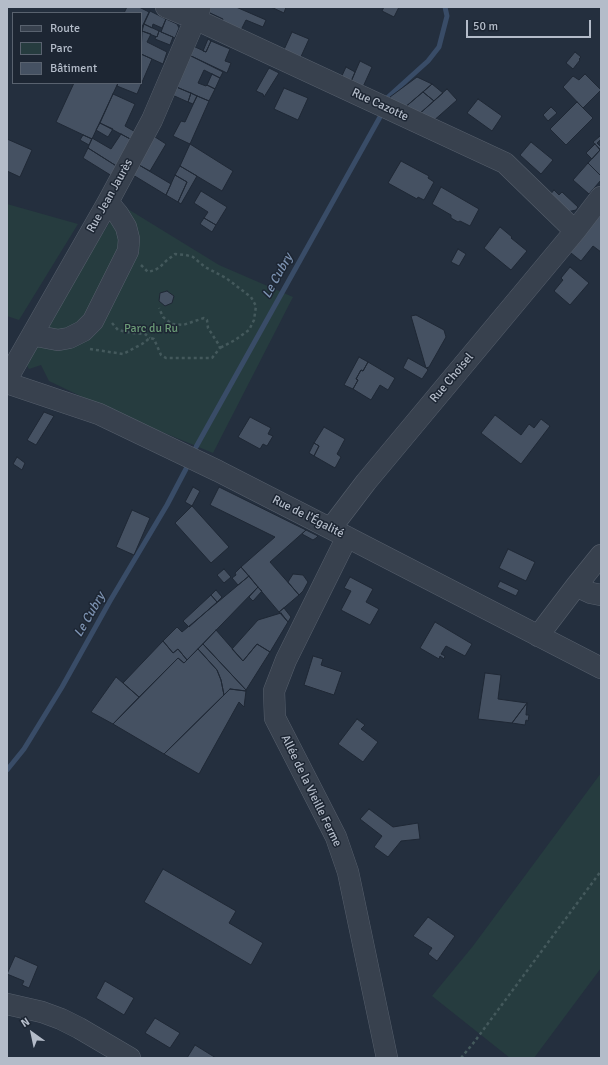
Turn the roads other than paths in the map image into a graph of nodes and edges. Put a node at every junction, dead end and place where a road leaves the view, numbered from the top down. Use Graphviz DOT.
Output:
graph roads {
  1 [pos="166,7"];
  2 [pos="198,13"];
  3 [pos="601,198"];
  4 [pos="108,202"];
  5 [pos="575,231"];
  6 [pos="33,334"];
  7 [pos="7,379"];
  8 [pos="7,383"];
  9 [pos="339,532"];
  10 [pos="601,555"];
  11 [pos="576,586"];
  12 [pos="601,595"];
  13 [pos="538,636"];
  14 [pos="601,668"];
  15 [pos="7,1004"];
  16 [pos="130,1058"];
  17 [pos="387,1058"];
  1 -- 2 [label="street, Rue Cazotte"];
  2 -- 4 [label="street, Rue Jean Jaurès"];
  2 -- 5 [label="street, Rue Cazotte"];
  3 -- 5 [label="street, Rue Choisel"];
  4 -- 6 [label="street, Rue Jean Jaurès"];
  4 -- 6 [label="street"];
  5 -- 9 [label="street, Rue Choisel"];
  6 -- 7 [label="street, Rue Jean Jaurès"];
  8 -- 9 [label="street, Rue de l'Égalité"];
  9 -- 13 [label="street, Rue de l'Égalité"];
  9 -- 17 [label="street, Allée de la Vieille Ferme"];
  10 -- 11 [label="street"];
  11 -- 12 [label="street"];
  11 -- 13 [label="street"];
  13 -- 14 [label="street, Rue de l'Égalité"];
  15 -- 16 [label="street"];
}
